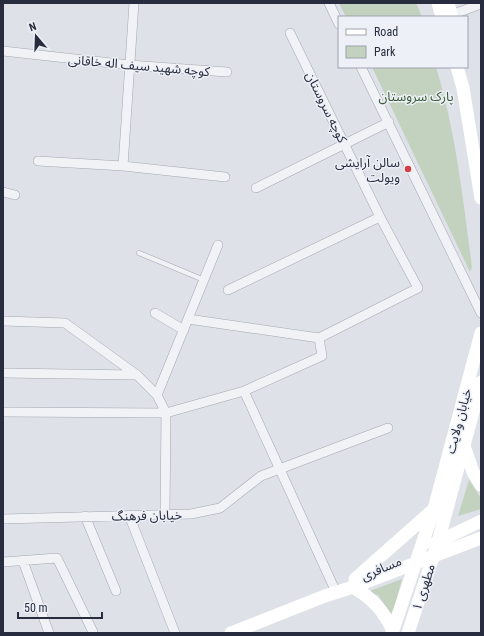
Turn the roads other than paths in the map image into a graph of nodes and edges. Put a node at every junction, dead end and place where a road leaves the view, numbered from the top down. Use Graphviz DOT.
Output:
graph roads {
  1 [pos="134,3"];
  2 [pos="329,3"];
  3 [pos="438,3"];
  4 [pos="481,4"];
  5 [pos="448,13"];
  6 [pos="338,22"];
  7 [pos="290,33"];
  8 [pos="3,51"];
  9 [pos="129,65"];
  10 [pos="362,68"];
  11 [pos="457,68"];
  12 [pos="465,68"];
  13 [pos="227,72"];
  14 [pos="389,122"];
  15 [pos="345,144"];
  16 [pos="481,146"];
  17 [pos="38,161"];
  18 [pos="123,166"];
  19 [pos="225,177"];
  20 [pos="256,188"];
  21 [pos="3,192"];
  22 [pos="15,195"];
  23 [pos="481,198"];
  24 [pos="380,216"];
  25 [pos="218,245"];
  26 [pos="139,253"];
  27 [pos="204,280"];
  28 [pos="228,290"];
  29 [pos="154,313"];
  30 [pos="481,313"];
  31 [pos="188,319"];
  32 [pos="3,321"];
  33 [pos="184,330"];
  34 [pos="481,333"];
  35 [pos="319,338"];
  36 [pos="3,373"];
  37 [pos="137,375"];
  38 [pos="481,382"];
  39 [pos="244,392"];
  40 [pos="157,395"];
  41 [pos="3,412"];
  42 [pos="166,413"];
  43 [pos="388,428"];
  44 [pos="464,446"];
  45 [pos="279,470"];
  46 [pos="481,485"];
  47 [pos="434,509"];
  48 [pos="166,514"];
  49 [pos="129,515"];
  50 [pos="85,516"];
  51 [pos="3,519"];
  52 [pos="481,521"];
  53 [pos="481,538"];
  54 [pos="438,542"];
  55 [pos="420,550"];
  56 [pos="432,557"];
  57 [pos="23,561"];
  58 [pos="3,562"];
  59 [pos="416,563"];
  60 [pos="354,583"];
  61 [pos="116,591"];
  62 [pos="332,592"];
  63 [pos="93,632"];
  64 [pos="393,632"];
  65 [pos="49,633"];
  66 [pos="175,633"];
  67 [pos="231,633"];
  68 [pos="408,633"];
  1 -- 9 [label="street"];
  2 -- 6 [label="street"];
  3 -- 5 [label="main road"];
  4 -- 5 [label="street"];
  7 -- 15 [label="street, کوچه سروستان"];
  8 -- 9 [label="street, کوچه شهید سیف اله خاقانی"];
  9 -- 13 [label="street, کوچه شهید سیف اله خاقانی"];
  9 -- 18 [label="street"];
  10 -- 14 [label="street"];
  11 -- 23 [label="main road"];
  12 -- 16 [label="main road"];
  14 -- 15 [label="street"];
  14 -- 30 [label="street"];
  15 -- 20 [label="street"];
  15 -- 24 [label="street, کوچه سروستان"];
  17 -- 18 [label="street"];
  18 -- 19 [label="street"];
  21 -- 22 [label="street"];
  24 -- 28 [label="street"];
  24 -- 35 [label="street, کوچه سروستان"];
  25 -- 27 [label="street"];
  26 -- 27 [label="lane"];
  27 -- 31 [label="street"];
  29 -- 33 [label="street"];
  31 -- 33 [label="street"];
  31 -- 35 [label="street"];
  32 -- 37 [label="street"];
  33 -- 40 [label="street"];
  34 -- 47 [label="main road, خیابان ولایت"];
  35 -- 39 [label="street"];
  36 -- 37 [label="street"];
  37 -- 40 [label="street"];
  38 -- 44 [label="main road, خیابان ولایت"];
  39 -- 42 [label="street"];
  39 -- 45 [label="street"];
  40 -- 42 [label="street"];
  41 -- 42 [label="street"];
  42 -- 48 [label="street"];
  43 -- 45 [label="street, خیابان فرهنگ"];
  44 -- 46 [label="main road"];
  44 -- 54 [label="main road, خیابان ولایت"];
  45 -- 48 [label="street, خیابان فرهنگ"];
  45 -- 62 [label="street"];
  47 -- 55 [label="main road, خیابان ولایت"];
  47 -- 60 [label="main road"];
  48 -- 49 [label="street, خیابان فرهنگ"];
  49 -- 50 [label="street, خیابان فرهنگ"];
  49 -- 66 [label="street"];
  50 -- 51 [label="street, خیابان فرهنگ"];
  50 -- 61 [label="street"];
  52 -- 54 [label="main road, مسافری"];
  53 -- 56 [label="main road, مسافری"];
  54 -- 55 [label="main road, مسافری"];
  54 -- 56 [label="main road, مطهری ۱"];
  55 -- 59 [label="main road, مطهری ۱"];
  55 -- 60 [label="main road, مسافری"];
  56 -- 59 [label="main road, مسافری"];
  56 -- 68 [label="main road, مطهری ۱"];
  57 -- 58 [label="street"];
  57 -- 63 [label="street"];
  57 -- 65 [label="street"];
  59 -- 60 [label="main road, مسافری"];
  59 -- 64 [label="main road, مطهری ۱"];
  60 -- 62 [label="main road, مسافری"];
  60 -- 64 [label="main road"];
  62 -- 67 [label="main road, مسافری"];
}
